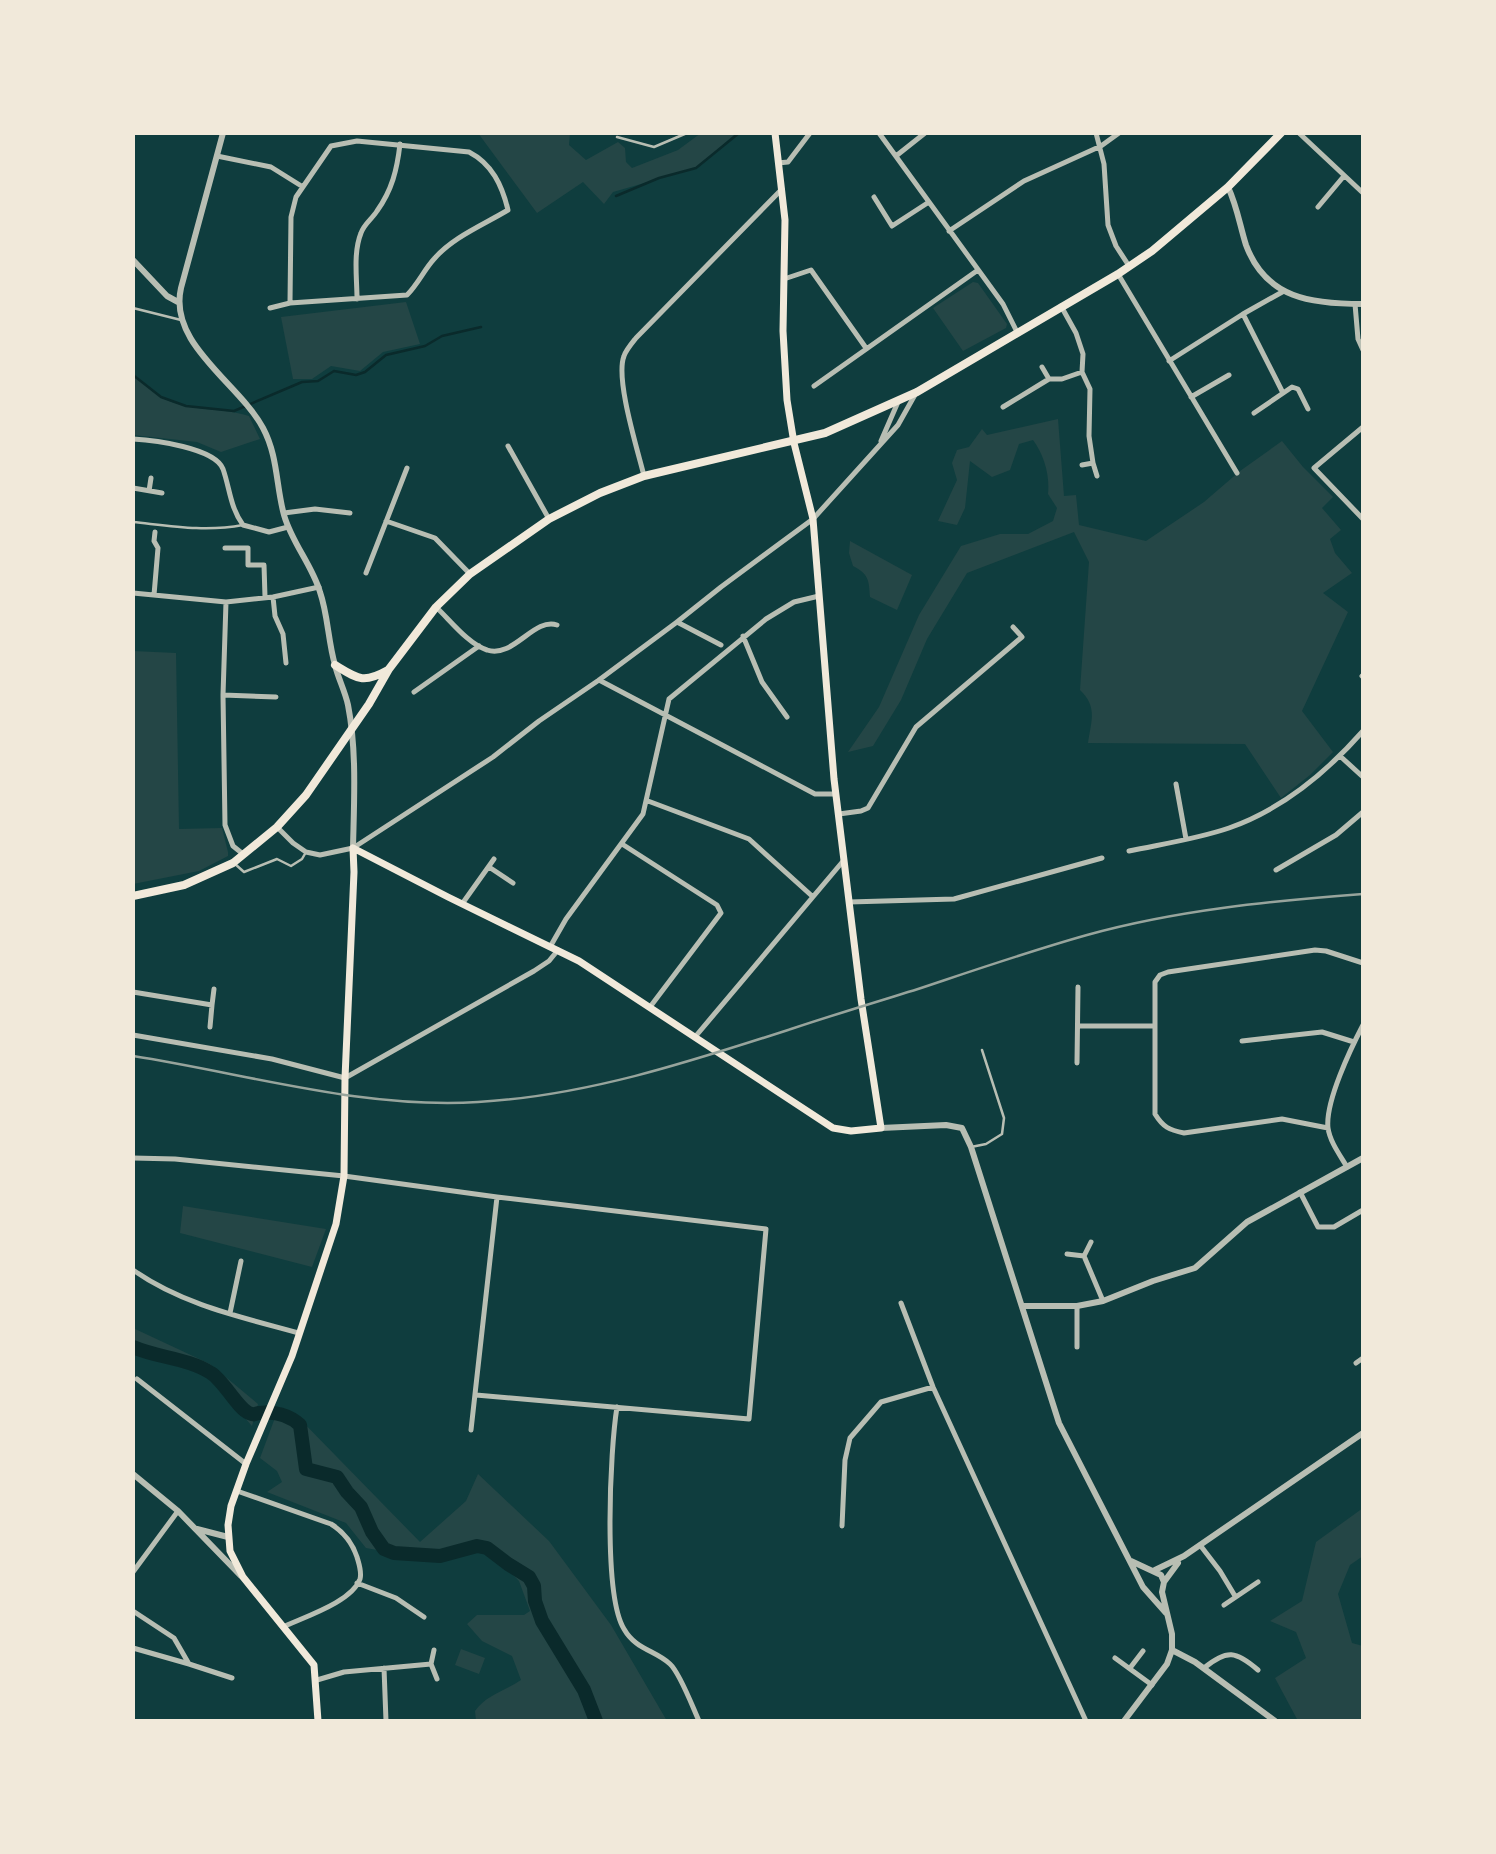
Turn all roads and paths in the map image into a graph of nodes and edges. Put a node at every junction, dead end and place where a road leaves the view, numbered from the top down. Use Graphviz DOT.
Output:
graph roads {
  1 [pos="223,133"];
  2 [pos="687,133"];
  3 [pos="775,133"];
  4 [pos="810,133"];
  5 [pos="879,133"];
  6 [pos="925,133"];
  7 [pos="1096,133"];
  8 [pos="1119,133"];
  9 [pos="1281,133"];
  10 [pos="1299,133"];
  11 [pos="617,137"];
  12 [pos="400,144"];
  13 [pos="1101,146"];
  14 [pos="217,156"];
  15 [pos="896,156"];
  16 [pos="778,163"];
  17 [pos="1344,176"];
  18 [pos="303,187"];
  19 [pos="1228,187"];
  20 [pos="783,188"];
  21 [pos="1363,193"];
  22 [pos="874,197"];
  23 [pos="929,202"];
  24 [pos="1318,207"];
  25 [pos="949,231"];
  26 [pos="133,260"];
  27 [pos="1129,266"];
  28 [pos="978,270"];
  29 [pos="1118,274"];
  30 [pos="784,279"];
  31 [pos="1284,291"];
  32 [pos="358,299"];
  33 [pos="178,302"];
  34 [pos="290,303"];
  35 [pos="1359,304"];
  36 [pos="1061,306"];
  37 [pos="133,308"];
  38 [pos="271,308"];
  39 [pos="1243,314"];
  40 [pos="181,320"];
  41 [pos="1017,332"];
  42 [pos="866,348"];
  43 [pos="1363,350"];
  44 [pos="1169,361"];
  45 [pos="1042,367"];
  46 [pos="1082,372"];
  47 [pos="1229,375"];
  48 [pos="1049,379"];
  49 [pos="814,386"];
  50 [pos="917,392"];
  51 [pos="1283,393"];
  52 [pos="1191,397"];
  53 [pos="898,402"];
  54 [pos="1003,407"];
  55 [pos="1308,409"];
  56 [pos="1254,413"];
  57 [pos="1363,427"];
  58 [pos="133,439"];
  59 [pos="794,443"];
  60 [pos="508,446"];
  61 [pos="1093,463"];
  62 [pos="1082,465"];
  63 [pos="407,468"];
  64 [pos="1237,473"];
  65 [pos="1097,476"];
  66 [pos="644,477"];
  67 [pos="151,478"];
  68 [pos="133,488"];
  69 [pos="149,491"];
  70 [pos="162,492"];
  71 [pos="284,513"];
  72 [pos="350,513"];
  73 [pos="549,519"];
  74 [pos="813,519"];
  75 [pos="1363,519"];
  76 [pos="386,521"];
  77 [pos="133,522"];
  78 [pos="243,525"];
  79 [pos="288,527"];
  80 [pos="155,532"];
  81 [pos="225,548"];
  82 [pos="264,565"];
  83 [pos="273,566"];
  84 [pos="366,573"];
  85 [pos="470,574"];
  86 [pos="319,587"];
  87 [pos="133,593"];
  88 [pos="154,595"];
  89 [pos="819,596"];
  90 [pos="265,597"];
  91 [pos="273,597"];
  92 [pos="226,602"];
  93 [pos="436,607"];
  94 [pos="677,622"];
  95 [pos="557,625"];
  96 [pos="1013,627"];
  97 [pos="743,636"];
  98 [pos="721,645"];
  99 [pos="479,646"];
  100 [pos="286,663"];
  101 [pos="335,665"];
  102 [pos="389,669"];
  103 [pos="599,680"];
  104 [pos="414,692"];
  105 [pos="223,695"];
  106 [pos="276,697"];
  107 [pos="666,714"];
  108 [pos="787,717"];
  109 [pos="351,730"];
  110 [pos="1363,730"];
  111 [pos="1340,756"];
  112 [pos="1363,777"];
  113 [pos="1177,784"];
  114 [pos="836,794"];
  115 [pos="648,801"];
  116 [pos="1363,812"];
  117 [pos="839,814"];
  118 [pos="277,827"];
  119 [pos="1186,839"];
  120 [pos="622,844"];
  121 [pos="352,848"];
  122 [pos="1129,851"];
  123 [pos="306,852"];
  124 [pos="244,855"];
  125 [pos="1102,858"];
  126 [pos="494,859"];
  127 [pos="844,859"];
  128 [pos="233,863"];
  129 [pos="489,867"];
  130 [pos="1276,870"];
  131 [pos="513,883"];
  132 [pos="133,896"];
  133 [pos="812,896"];
  134 [pos="849,902"];
  135 [pos="462,904"];
  136 [pos="554,948"];
  137 [pos="1363,963"];
  138 [pos="1078,987"];
  139 [pos="214,989"];
  140 [pos="133,992"];
  141 [pos="212,1005"];
  142 [pos="650,1007"];
  143 [pos="1363,1025"];
  144 [pos="1078,1026"];
  145 [pos="1155,1026"];
  146 [pos="210,1027"];
  147 [pos="133,1035"];
  148 [pos="695,1037"];
  149 [pos="1242,1041"];
  150 [pos="1354,1042"];
  151 [pos="982,1051"];
  152 [pos="1077,1063"];
  153 [pos="345,1078"];
  154 [pos="881,1128"];
  155 [pos="1328,1128"];
  156 [pos="971,1147"];
  157 [pos="133,1158"];
  158 [pos="1363,1158"];
  159 [pos="1348,1167"];
  160 [pos="344,1176"];
  161 [pos="1300,1192"];
  162 [pos="497,1197"];
  163 [pos="1363,1210"];
  164 [pos="1091,1242"];
  165 [pos="1067,1254"];
  166 [pos="1084,1256"];
  167 [pos="241,1261"];
  168 [pos="133,1270"];
  169 [pos="1102,1301"];
  170 [pos="901,1303"];
  171 [pos="1022,1306"];
  172 [pos="1077,1306"];
  173 [pos="230,1313"];
  174 [pos="299,1333"];
  175 [pos="1077,1347"];
  176 [pos="1363,1358"];
  177 [pos="1356,1363"];
  178 [pos="136,1379"];
  179 [pos="933,1387"];
  180 [pos="476,1395"];
  181 [pos="617,1407"];
  182 [pos="471,1430"];
  183 [pos="1363,1433"];
  184 [pos="246,1464"];
  185 [pos="133,1474"];
  186 [pos="237,1491"];
  187 [pos="178,1511"];
  188 [pos="842,1526"];
  189 [pos="195,1528"];
  190 [pos="228,1537"];
  191 [pos="1200,1545"];
  192 [pos="1184,1556"];
  193 [pos="1129,1559"];
  194 [pos="1153,1570"];
  195 [pos="133,1572"];
  196 [pos="243,1577"];
  197 [pos="1258,1582"];
  198 [pos="357,1583"];
  199 [pos="1141,1583"];
  200 [pos="1163,1584"];
  201 [pos="1147,1591"];
  202 [pos="1235,1596"];
  203 [pos="1224,1605"];
  204 [pos="133,1611"];
  205 [pos="1166,1613"];
  206 [pos="424,1618"];
  207 [pos="283,1628"];
  208 [pos="133,1648"];
  209 [pos="434,1650"];
  210 [pos="1172,1650"];
  211 [pos="1143,1651"];
  212 [pos="1115,1658"];
  213 [pos="189,1664"];
  214 [pos="431,1664"];
  215 [pos="223,1666"];
  216 [pos="384,1668"];
  217 [pos="1129,1668"];
  218 [pos="1203,1668"];
  219 [pos="1258,1670"];
  220 [pos="221,1674"];
  221 [pos="232,1678"];
  222 [pos="317,1679"];
  223 [pos="437,1679"];
  224 [pos="1152,1685"];
  225 [pos="318,1721"];
  226 [pos="386,1721"];
  227 [pos="699,1721"];
  228 [pos="1086,1721"];
  229 [pos="1124,1721"];
  230 [pos="1275,1721"];
  1 -- 14 [label="street"];
  2 -- 11 [label="lane"];
  3 -- 16 [label="main road"];
  4 -- 16 [label="street"];
  5 -- 15 [label="street"];
  6 -- 15 [label="street"];
  7 -- 13 [label="street"];
  8 -- 13 [label="street"];
  9 -- 19 [label="main road"];
  10 -- 17 [label="street"];
  12 -- 18 [label="street"];
  12 -- 32 [label="street"];
  12 -- 32 [label="street"];
  13 -- 25 [label="street"];
  13 -- 27 [label="street"];
  14 -- 18 [label="street"];
  14 -- 33 [label="street"];
  15 -- 23 [label="street"];
  16 -- 20 [label="main road"];
  17 -- 21 [label="street"];
  17 -- 24 [label="street"];
  18 -- 34 [label="street"];
  19 -- 27 [label="main road"];
  19 -- 31 [label="street"];
  20 -- 30 [label="main road"];
  20 -- 66 [label="street"];
  22 -- 23 [label="street"];
  23 -- 25 [label="street"];
  25 -- 28 [label="street"];
  26 -- 33 [label="street"];
  27 -- 29 [label="main road"];
  28 -- 41 [label="street"];
  28 -- 42 [label="street"];
  29 -- 36 [label="main road"];
  29 -- 44 [label="street"];
  30 -- 42 [label="street"];
  30 -- 59 [label="main road"];
  31 -- 35 [label="street"];
  31 -- 39 [label="street"];
  32 -- 34 [label="street"];
  33 -- 40 [label="street"];
  34 -- 38 [label="street"];
  35 -- 43 [label="street"];
  36 -- 41 [label="main road"];
  36 -- 46 [label="street"];
  37 -- 40 [label="lane"];
  39 -- 44 [label="street"];
  39 -- 51 [label="street"];
  40 -- 71 [label="street"];
  41 -- 50 [label="main road"];
  42 -- 49 [label="street"];
  44 -- 52 [label="street"];
  45 -- 48 [label="street"];
  46 -- 48 [label="street"];
  46 -- 61 [label="street"];
  47 -- 52 [label="street"];
  48 -- 54 [label="street"];
  50 -- 53 [label="main road"];
  50 -- 74 [label="street"];
  51 -- 55 [label="street"];
  51 -- 56 [label="street"];
  52 -- 64 [label="street"];
  53 -- 59 [label="main road"];
  53 -- 74 [label="street"];
  57 -- 75 [label="street"];
  58 -- 78 [label="street"];
  59 -- 66 [label="main road"];
  59 -- 74 [label="main road"];
  60 -- 73 [label="street"];
  61 -- 62 [label="street"];
  61 -- 65 [label="street"];
  63 -- 76 [label="street"];
  66 -- 73 [label="main road"];
  67 -- 69 [label="street"];
  68 -- 69 [label="street"];
  69 -- 70 [label="street"];
  71 -- 72 [label="street"];
  71 -- 79 [label="street"];
  73 -- 85 [label="main road"];
  74 -- 89 [label="main road"];
  74 -- 94 [label="street"];
  76 -- 84 [label="street"];
  76 -- 85 [label="street"];
  77 -- 78 [label="lane"];
  78 -- 79 [label="street"];
  79 -- 86 [label="street"];
  80 -- 88 [label="street"];
  81 -- 82 [label="street"];
  82 -- 83 [label="street"];
  82 -- 90 [label="street"];
  85 -- 93 [label="main road"];
  86 -- 91 [label="street"];
  86 -- 101 [label="street"];
  87 -- 88 [label="street"];
  88 -- 92 [label="street"];
  89 -- 97 [label="street"];
  89 -- 114 [label="main road"];
  90 -- 91 [label="street"];
  90 -- 92 [label="street"];
  91 -- 100 [label="street"];
  92 -- 105 [label="street"];
  93 -- 99 [label="street"];
  93 -- 102 [label="main road"];
  94 -- 98 [label="street"];
  94 -- 103 [label="street"];
  95 -- 99 [label="street"];
  96 -- 117 [label="street"];
  97 -- 107 [label="street"];
  97 -- 108 [label="street"];
  99 -- 104 [label="street"];
  101 -- 102 [label="main road"];
  101 -- 109 [label="street"];
  102 -- 109 [label="main road"];
  103 -- 107 [label="street"];
  103 -- 121 [label="street"];
  105 -- 106 [label="street"];
  105 -- 124 [label="street"];
  107 -- 114 [label="street"];
  107 -- 115 [label="street"];
  109 -- 118 [label="main road"];
  109 -- 121 [label="street"];
  110 -- 111 [label="street"];
  111 -- 112 [label="street"];
  111 -- 119 [label="street"];
  113 -- 119 [label="street"];
  114 -- 117 [label="main road"];
  115 -- 120 [label="street"];
  115 -- 133 [label="street"];
  116 -- 130 [label="street"];
  117 -- 127 [label="main road"];
  118 -- 123 [label="street"];
  118 -- 124 [label="main road"];
  119 -- 122 [label="street"];
  120 -- 136 [label="street"];
  120 -- 142 [label="street"];
  121 -- 123 [label="street"];
  121 -- 135 [label="main road"];
  121 -- 153 [label="main road"];
  123 -- 128 [label="lane"];
  124 -- 128 [label="main road"];
  125 -- 134 [label="street"];
  126 -- 129 [label="street"];
  127 -- 133 [label="street"];
  127 -- 134 [label="main road"];
  128 -- 132 [label="main road"];
  129 -- 131 [label="street"];
  129 -- 135 [label="street"];
  133 -- 148 [label="street"];
  134 -- 154 [label="main road"];
  135 -- 136 [label="main road"];
  136 -- 142 [label="main road"];
  136 -- 153 [label="street"];
  137 -- 145 [label="street"];
  138 -- 144 [label="street"];
  139 -- 141 [label="street"];
  140 -- 141 [label="street"];
  141 -- 146 [label="street"];
  142 -- 148 [label="main road"];
  143 -- 150 [label="street"];
  144 -- 145 [label="street"];
  144 -- 152 [label="street"];
  145 -- 155 [label="street"];
  147 -- 153 [label="street"];
  148 -- 154 [label="main road"];
  149 -- 150 [label="street"];
  150 -- 155 [label="street"];
  151 -- 156 [label="lane"];
  153 -- 160 [label="main road"];
  154 -- 156 [label="street"];
  155 -- 159 [label="street"];
  156 -- 171 [label="street"];
  157 -- 160 [label="street"];
  158 -- 159 [label="street"];
  159 -- 161 [label="street"];
  160 -- 162 [label="street"];
  160 -- 174 [label="main road"];
  161 -- 163 [label="street"];
  161 -- 169 [label="street"];
  162 -- 180 [label="street"];
  162 -- 181 [label="street"];
  164 -- 166 [label="street"];
  165 -- 166 [label="street"];
  166 -- 169 [label="street"];
  167 -- 173 [label="street"];
  168 -- 173 [label="street"];
  169 -- 172 [label="street"];
  170 -- 179 [label="street"];
  171 -- 172 [label="street"];
  171 -- 193 [label="street"];
  172 -- 175 [label="street"];
  173 -- 174 [label="street"];
  174 -- 184 [label="main road"];
  176 -- 177 [label="street"];
  178 -- 184 [label="street"];
  179 -- 188 [label="street"];
  179 -- 228 [label="street"];
  180 -- 181 [label="street"];
  180 -- 182 [label="street"];
  181 -- 227 [label="street"];
  183 -- 191 [label="street"];
  184 -- 186 [label="main road"];
  185 -- 187 [label="street"];
  186 -- 190 [label="main road"];
  186 -- 198 [label="street"];
  187 -- 189 [label="street"];
  187 -- 195 [label="street"];
  189 -- 190 [label="street"];
  189 -- 196 [label="street"];
  190 -- 196 [label="main road"];
  191 -- 192 [label="street"];
  191 -- 202 [label="street"];
  192 -- 194 [label="street"];
  192 -- 200 [label="street"];
  193 -- 194 [label="street"];
  193 -- 199 [label="street"];
  194 -- 199 [label="street"];
  194 -- 200 [label="street"];
  196 -- 207 [label="main road"];
  197 -- 202 [label="street"];
  198 -- 206 [label="street"];
  198 -- 207 [label="street"];
  199 -- 201 [label="street"];
  200 -- 201 [label="street"];
  200 -- 205 [label="street"];
  201 -- 205 [label="street"];
  202 -- 203 [label="street"];
  204 -- 213 [label="street"];
  205 -- 210 [label="street"];
  207 -- 222 [label="main road"];
  208 -- 213 [label="street"];
  209 -- 214 [label="street"];
  210 -- 218 [label="street"];
  210 -- 224 [label="street"];
  211 -- 217 [label="street"];
  212 -- 217 [label="street"];
  213 -- 220 [label="street"];
  214 -- 216 [label="street"];
  214 -- 223 [label="street"];
  215 -- 220 [label="street"];
  216 -- 222 [label="street"];
  216 -- 226 [label="street"];
  217 -- 224 [label="street"];
  218 -- 219 [label="street"];
  218 -- 230 [label="street"];
  220 -- 221 [label="street"];
  222 -- 225 [label="main road"];
  224 -- 229 [label="street"];
}
